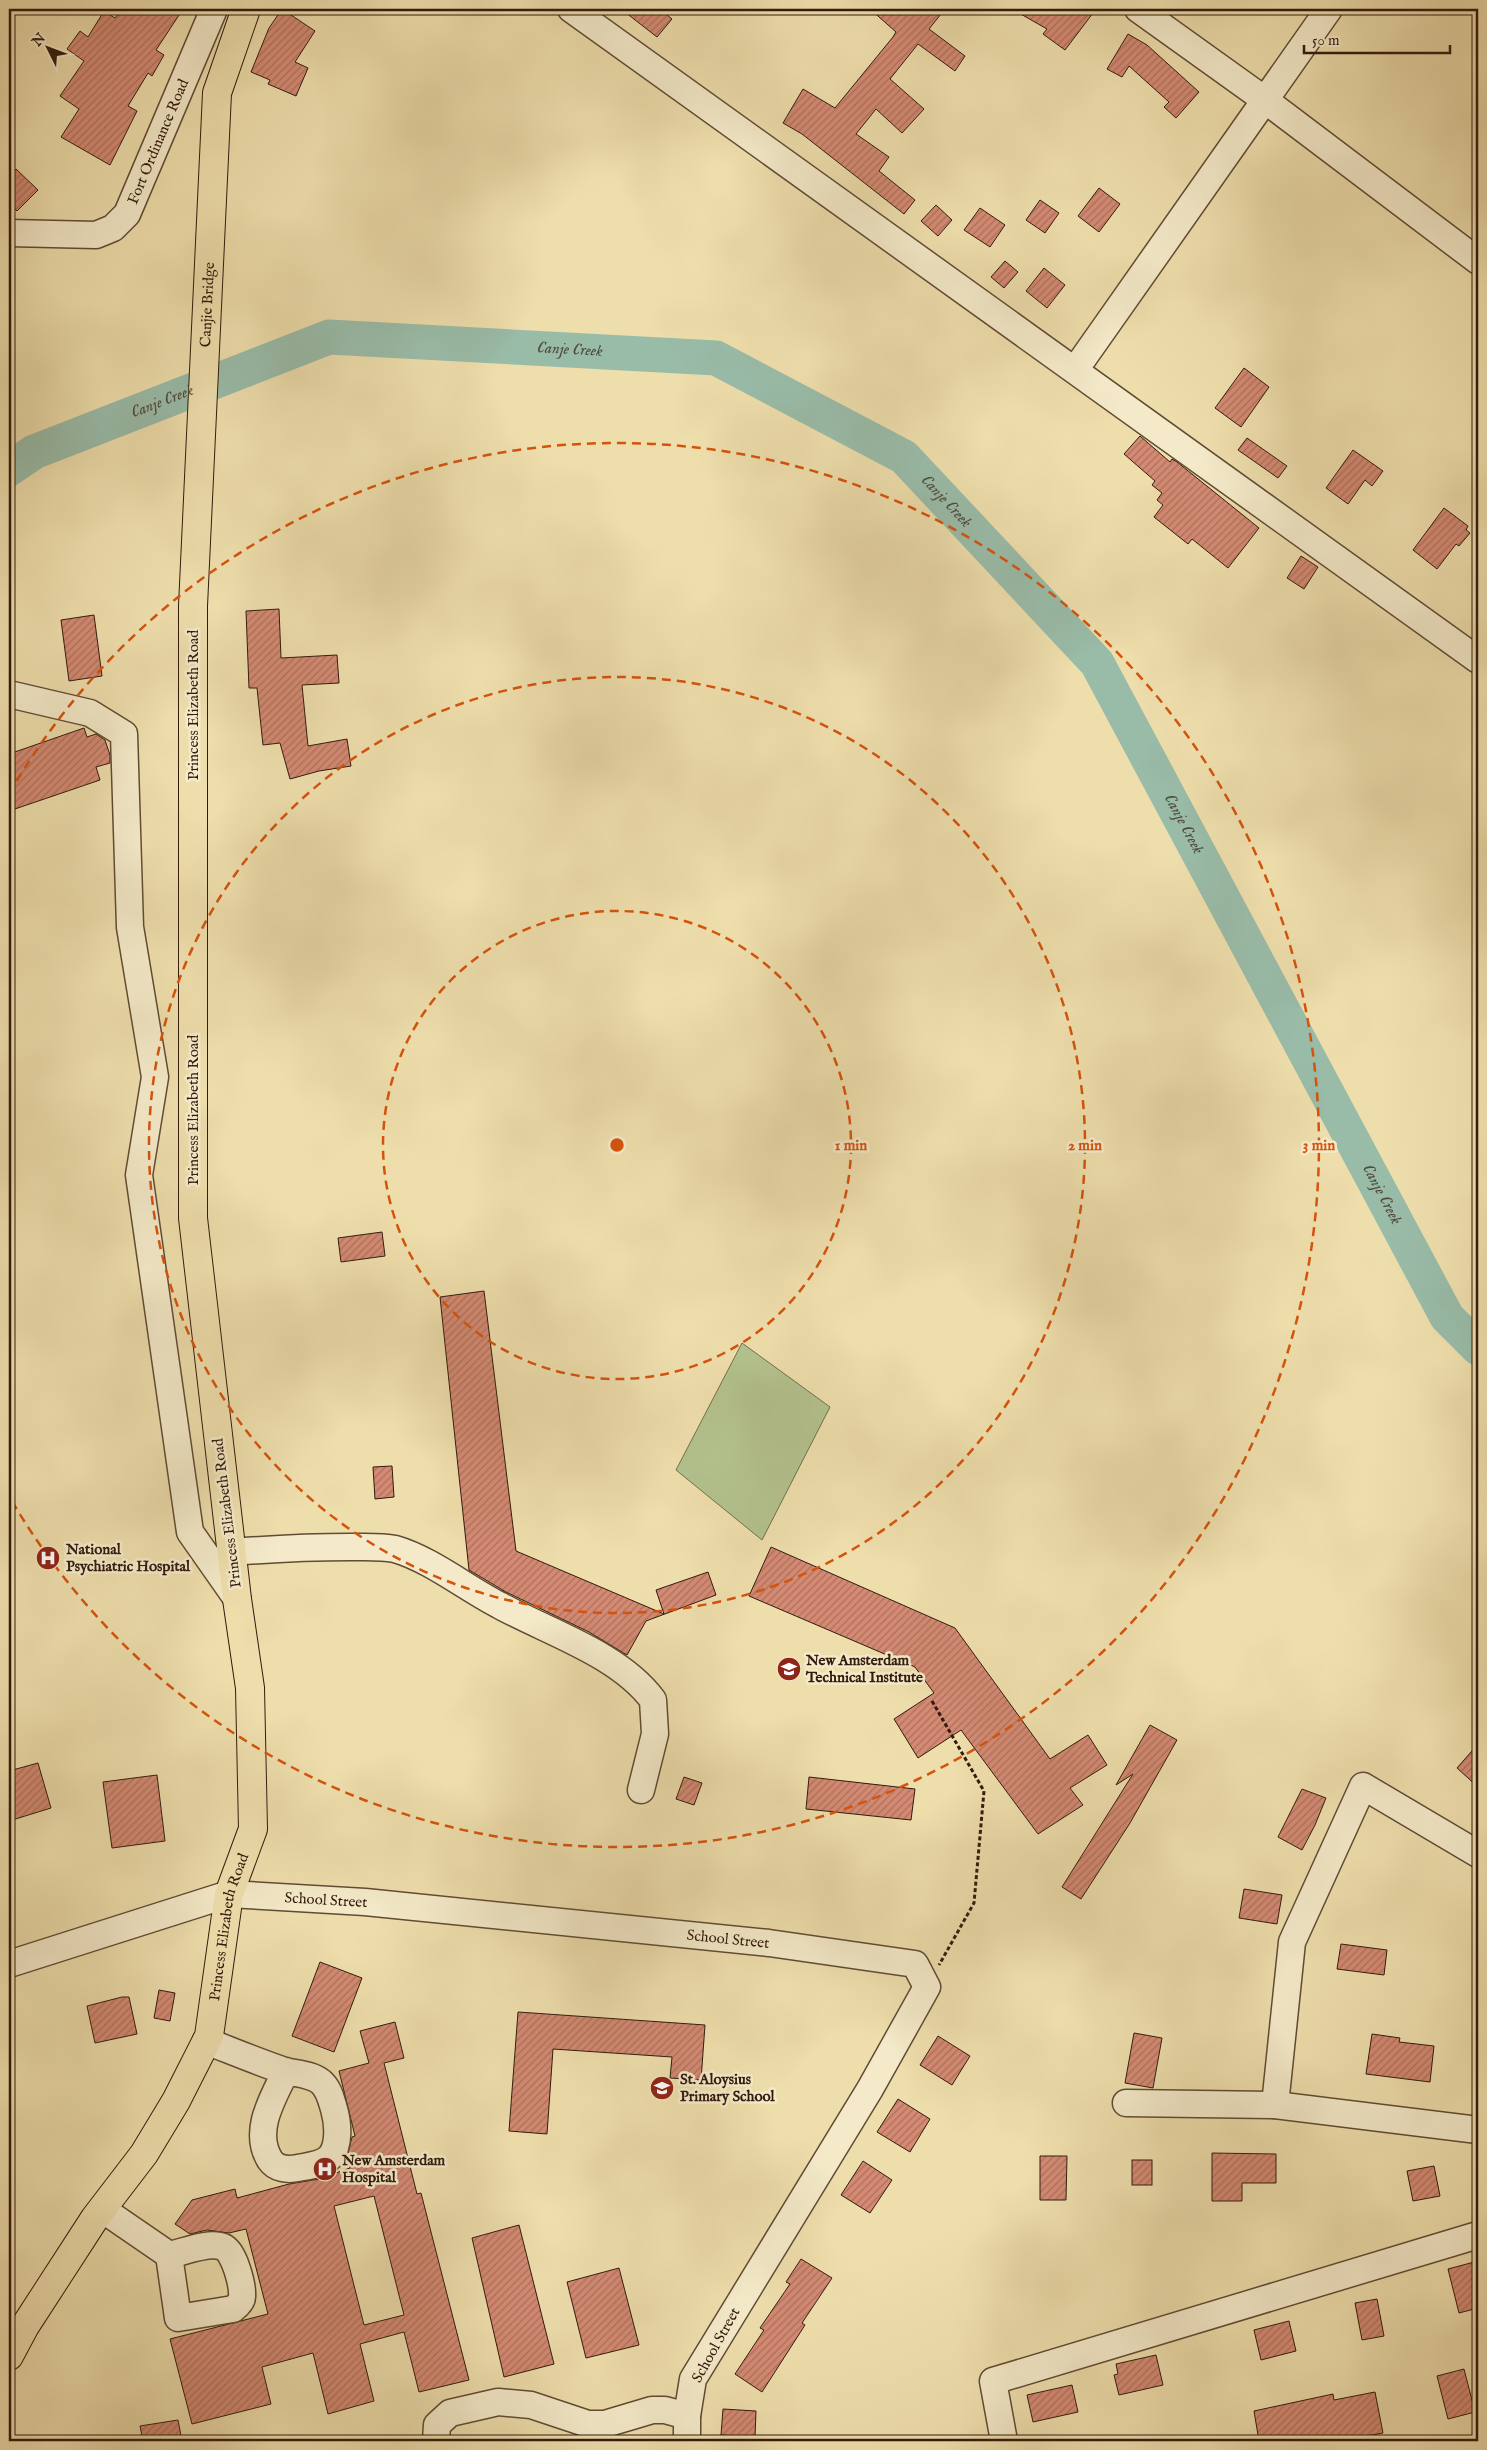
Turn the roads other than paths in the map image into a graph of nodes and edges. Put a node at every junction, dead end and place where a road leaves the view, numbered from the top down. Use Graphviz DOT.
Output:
graph roads {
  1 [pos="214,9"];
  2 [pos="246,9"];
  3 [pos="571,9"];
  4 [pos="1138,9"];
  5 [pos="1328,9"];
  6 [pos="1265,100"];
  7 [pos="9,233"];
  8 [pos="1478,261"];
  9 [pos="1075,370"];
  10 [pos="193,606"];
  11 [pos="1478,660"];
  12 [pos="14,695"];
  13 [pos="232,1552"];
  14 [pos="238,1599"];
  15 [pos="641,1790"];
  16 [pos="1478,1854"];
  17 [pos="229,1894"];
  18 [pos="9,1964"];
  19 [pos="206,2041"];
  20 [pos="286,2071"];
  21 [pos="1126,2103"];
  22 [pos="1275,2105"];
  23 [pos="1478,2130"];
  24 [pos="102,2209"];
  25 [pos="1478,2234"];
  26 [pos="170,2255"];
  27 [pos="9,2356"];
  28 [pos="687,2429"];
  29 [pos="436,2441"];
  30 [pos="1004,2441"];
  1 -- 7 [label="street, Fort Ordinance Road"];
  2 -- 10 [label="main road, Canjie Bridge"];
  3 -- 9 [label="street"];
  4 -- 6 [label="street"];
  5 -- 6 [label="street"];
  6 -- 8 [label="street"];
  6 -- 9 [label="street"];
  9 -- 11 [label="street"];
  10 -- 13 [label="main road, Princess Elizabeth Road"];
  12 -- 14 [label="street"];
  13 -- 14 [label="main road, Princess Elizabeth Road"];
  13 -- 15 [label="street"];
  14 -- 17 [label="main road, Princess Elizabeth Road"];
  16 -- 22 [label="street"];
  17 -- 18 [label="street, School Street"];
  17 -- 19 [label="main road, Princess Elizabeth Road"];
  17 -- 28 [label="street, School Street"];
  19 -- 20 [label="street"];
  19 -- 24 [label="main road, Princess Elizabeth Road"];
  21 -- 22 [label="street"];
  22 -- 23 [label="street"];
  24 -- 26 [label="street"];
  24 -- 27 [label="main road, Princess Elizabeth Road"];
  25 -- 30 [label="street"];
  28 -- 29 [label="street"];
}
